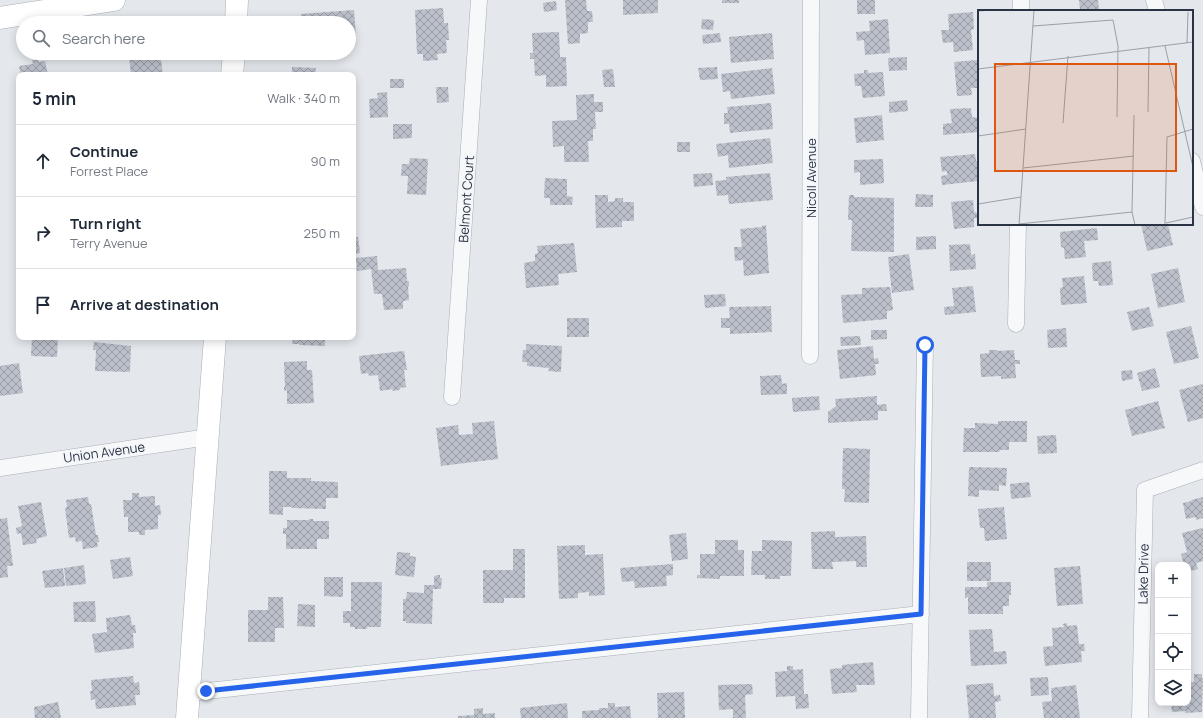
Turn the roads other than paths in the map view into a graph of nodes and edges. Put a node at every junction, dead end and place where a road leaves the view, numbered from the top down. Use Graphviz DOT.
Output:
graph roads {
  1 [pos="114,0"];
  2 [pos="237,0"];
  3 [pos="479,0"];
  4 [pos="811,0"];
  5 [pos="1154,0"];
  6 [pos="1157,10"];
  7 [pos="236,16"];
  8 [pos="0,18"];
  9 [pos="233,60"];
  10 [pos="232,72"];
  11 [pos="1193,165"];
  12 [pos="1203,207"];
  13 [pos="1018,225"];
  14 [pos="1016,324"];
  15 [pos="215,340"];
  16 [pos="925,345"];
  17 [pos="810,356"];
  18 [pos="452,397"];
  19 [pos="208,437"];
  20 [pos="0,468"];
  21 [pos="1203,470"];
  22 [pos="921,614"];
  23 [pos="189,693"];
  24 [pos="187,718"];
  25 [pos="919,718"];
  26 [pos="1140,718"];
  1 -- 8 [label="main road"];
  2 -- 7 [label="main road"];
  3 -- 18 [label="street, Belmont Court"];
  4 -- 17 [label="street, Nicoll Avenue"];
  5 -- 6 [label="street"];
  9 -- 10 [label="main road"];
  11 -- 12 [label="street"];
  13 -- 14 [label="street"];
  15 -- 19 [label="main road"];
  16 -- 22 [label="street"];
  19 -- 20 [label="street, Union Avenue"];
  19 -- 23 [label="main road"];
  21 -- 26 [label="street, Lake Drive"];
  22 -- 23 [label="street"];
  22 -- 25 [label="street"];
  23 -- 24 [label="main road"];
}
